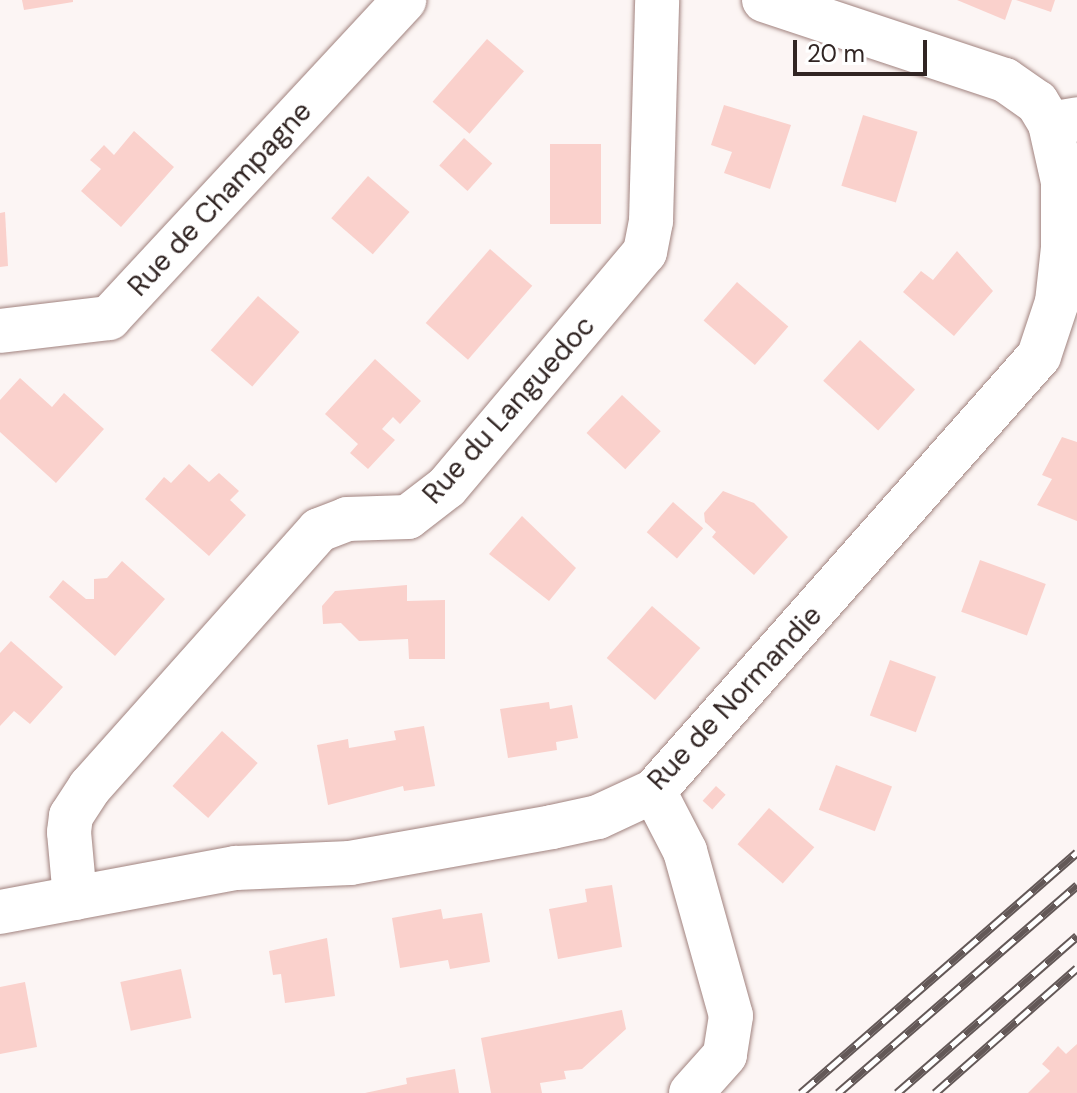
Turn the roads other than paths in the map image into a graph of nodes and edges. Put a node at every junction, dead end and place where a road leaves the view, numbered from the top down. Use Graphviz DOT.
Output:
graph roads {
  1 [pos="405,0"];
  2 [pos="657,0"];
  3 [pos="764,0"];
  4 [pos="1064,121"];
  5 [pos="0,331"];
  6 [pos="654,791"];
  7 [pos="75,898"];
  8 [pos="0,912"];
  9 [pos="691,1093"];
  1 -- 5 [label="street, Rue de Champagne"];
  2 -- 7 [label="street, Rue du Languedoc"];
  3 -- 4 [label="street"];
  4 -- 6 [label="street, Rue de Normandie"];
  6 -- 7 [label="street, Rue de Normandie"];
  6 -- 9 [label="street"];
  7 -- 8 [label="street, Rue de Normandie"];
}
